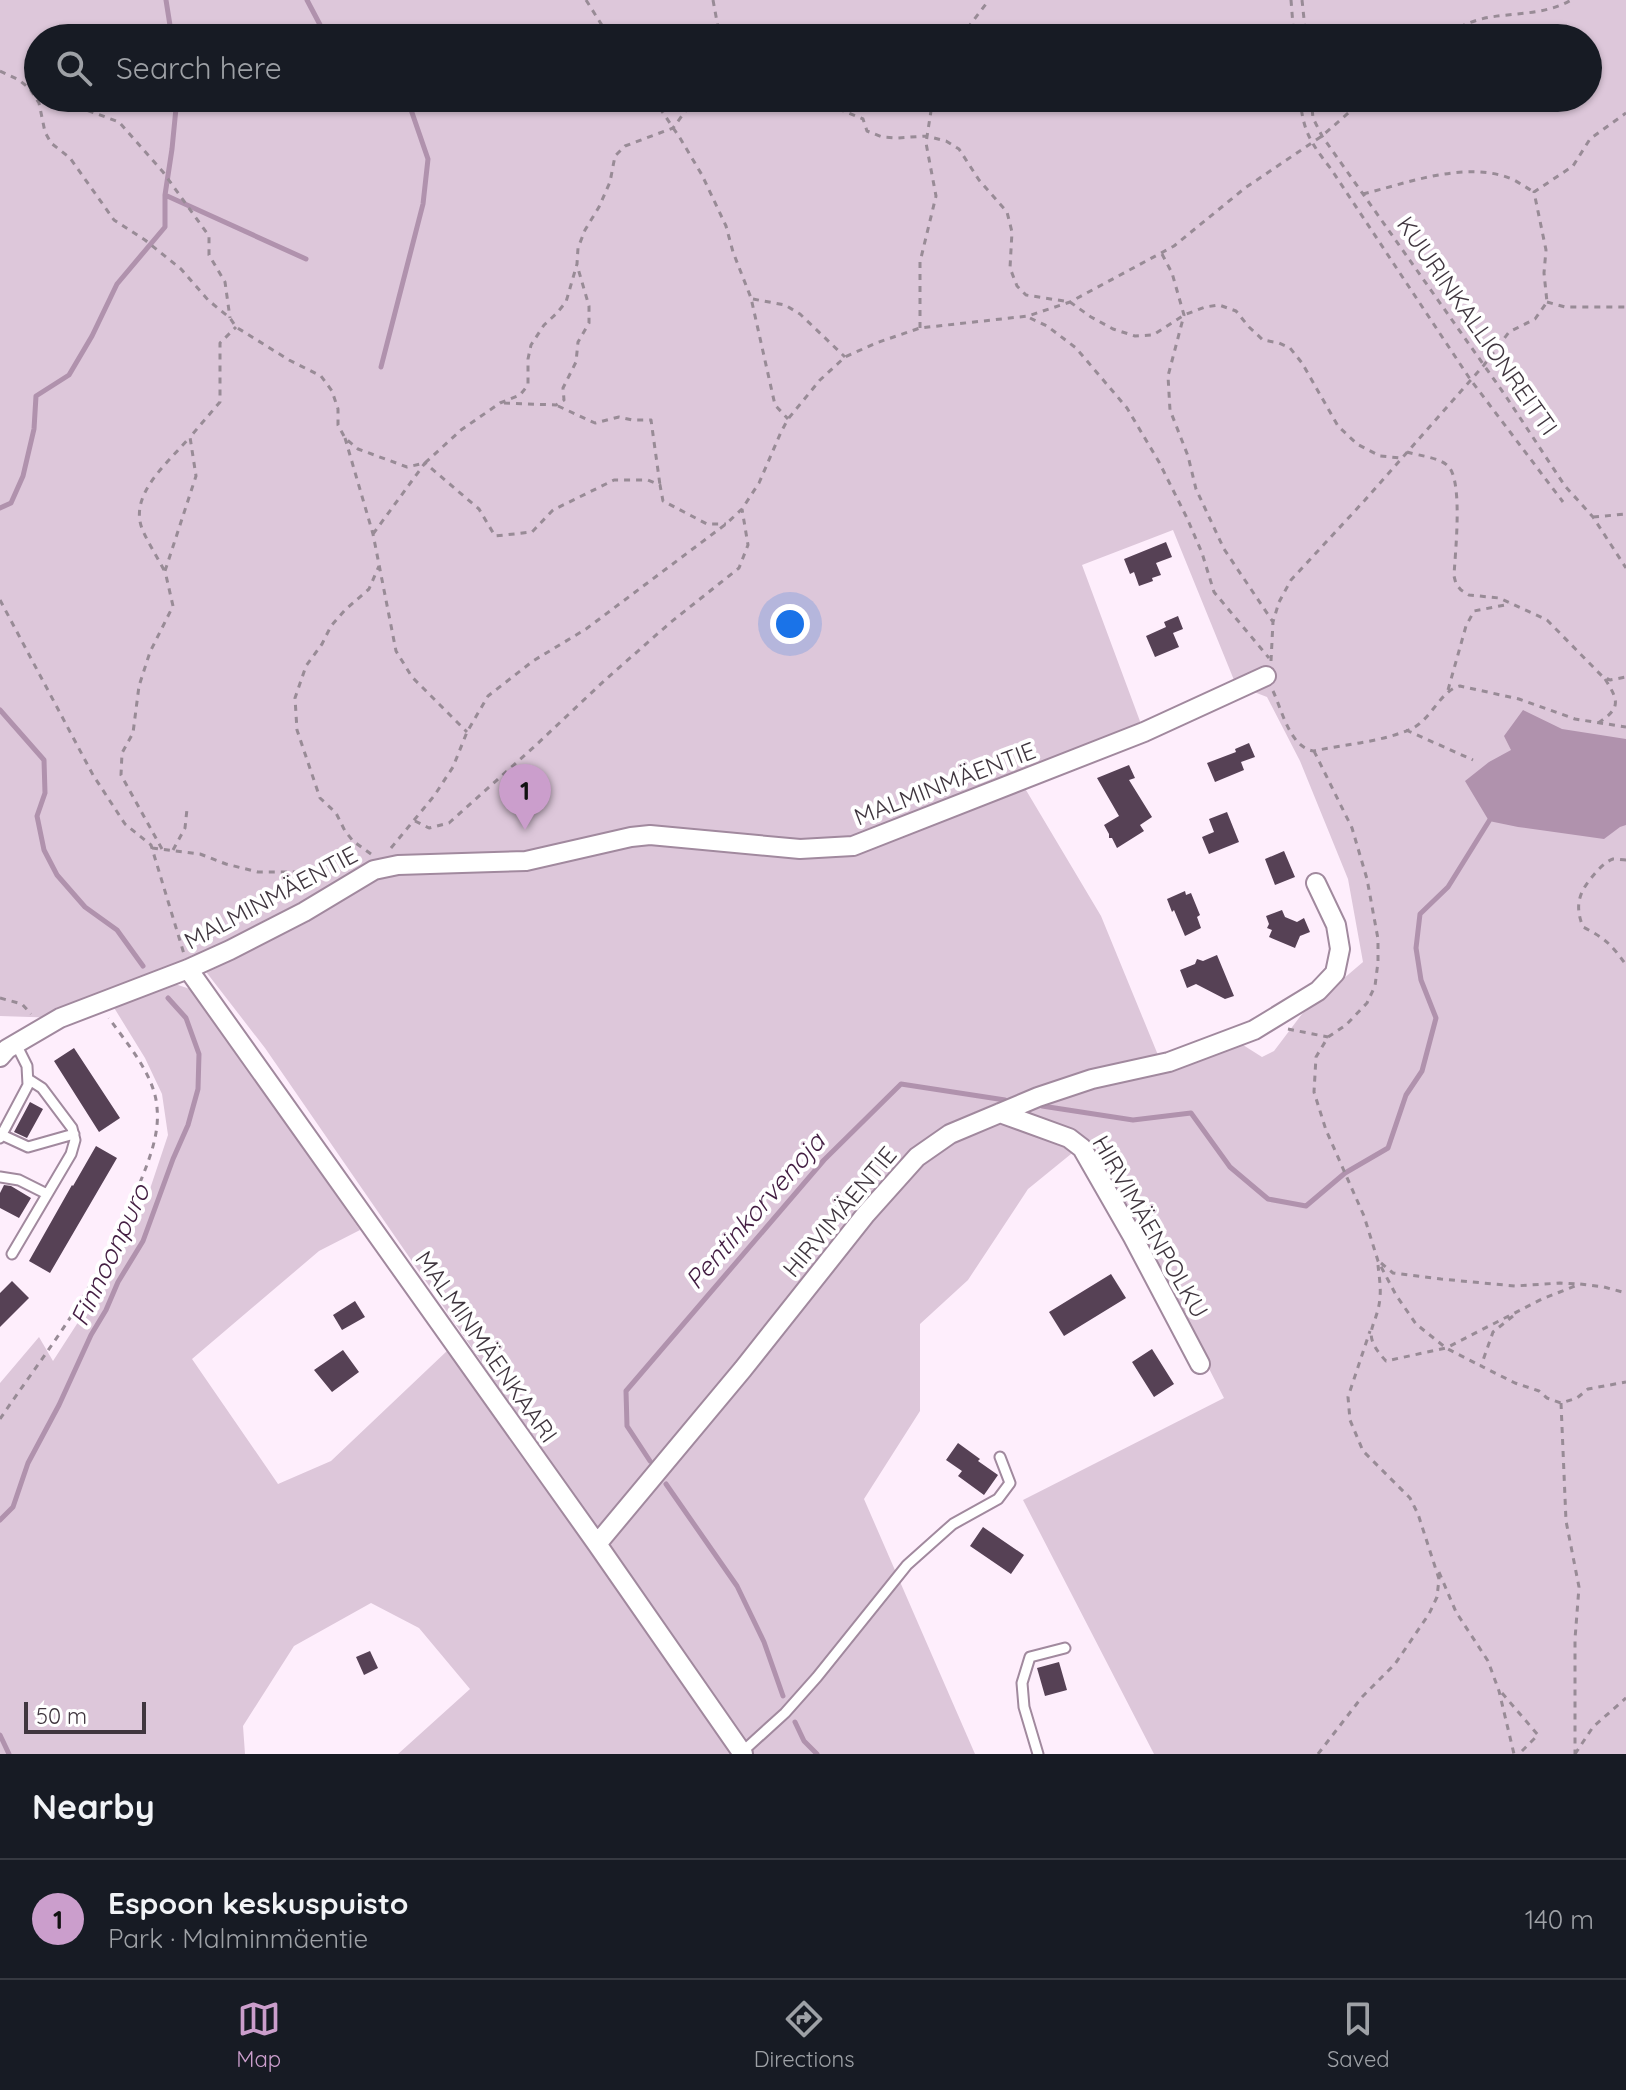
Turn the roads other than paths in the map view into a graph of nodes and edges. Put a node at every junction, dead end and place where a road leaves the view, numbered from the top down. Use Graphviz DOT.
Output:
graph roads {
  1 [pos="1269,668"];
  2 [pos="1316,883"];
  3 [pos="188,969"];
  4 [pos="6,1048"];
  5 [pos="28,1079"];
  6 [pos="1000,1113"];
  7 [pos="74,1134"];
  8 [pos="1,1136"];
  9 [pos="0,1177"];
  10 [pos="47,1194"];
  11 [pos="12,1254"];
  12 [pos="1200,1364"];
  13 [pos="1000,1457"];
  14 [pos="597,1544"];
  15 [pos="1065,1648"];
  16 [pos="743,1753"];
  17 [pos="1038,1754"];
  1 -- 3 [label="street, MALMINMÄENTIE"];
  2 -- 6 [label="street, HIRVIMÄENTIE"];
  3 -- 4 [label="street, MALMINMÄENTIE"];
  3 -- 14 [label="street, MALMINMÄENKAARI"];
  4 -- 5 [label="lane"];
  5 -- 7 [label="lane"];
  5 -- 8 [label="lane"];
  6 -- 12 [label="street, HIRVIMÄENPOLKU"];
  6 -- 14 [label="street, HIRVIMÄENTIE"];
  7 -- 8 [label="lane"];
  7 -- 10 [label="lane"];
  9 -- 10 [label="lane"];
  10 -- 11 [label="lane"];
  13 -- 16 [label="lane"];
  14 -- 16 [label="street, MALMINMÄENKAARI"];
  15 -- 17 [label="lane"];
}
